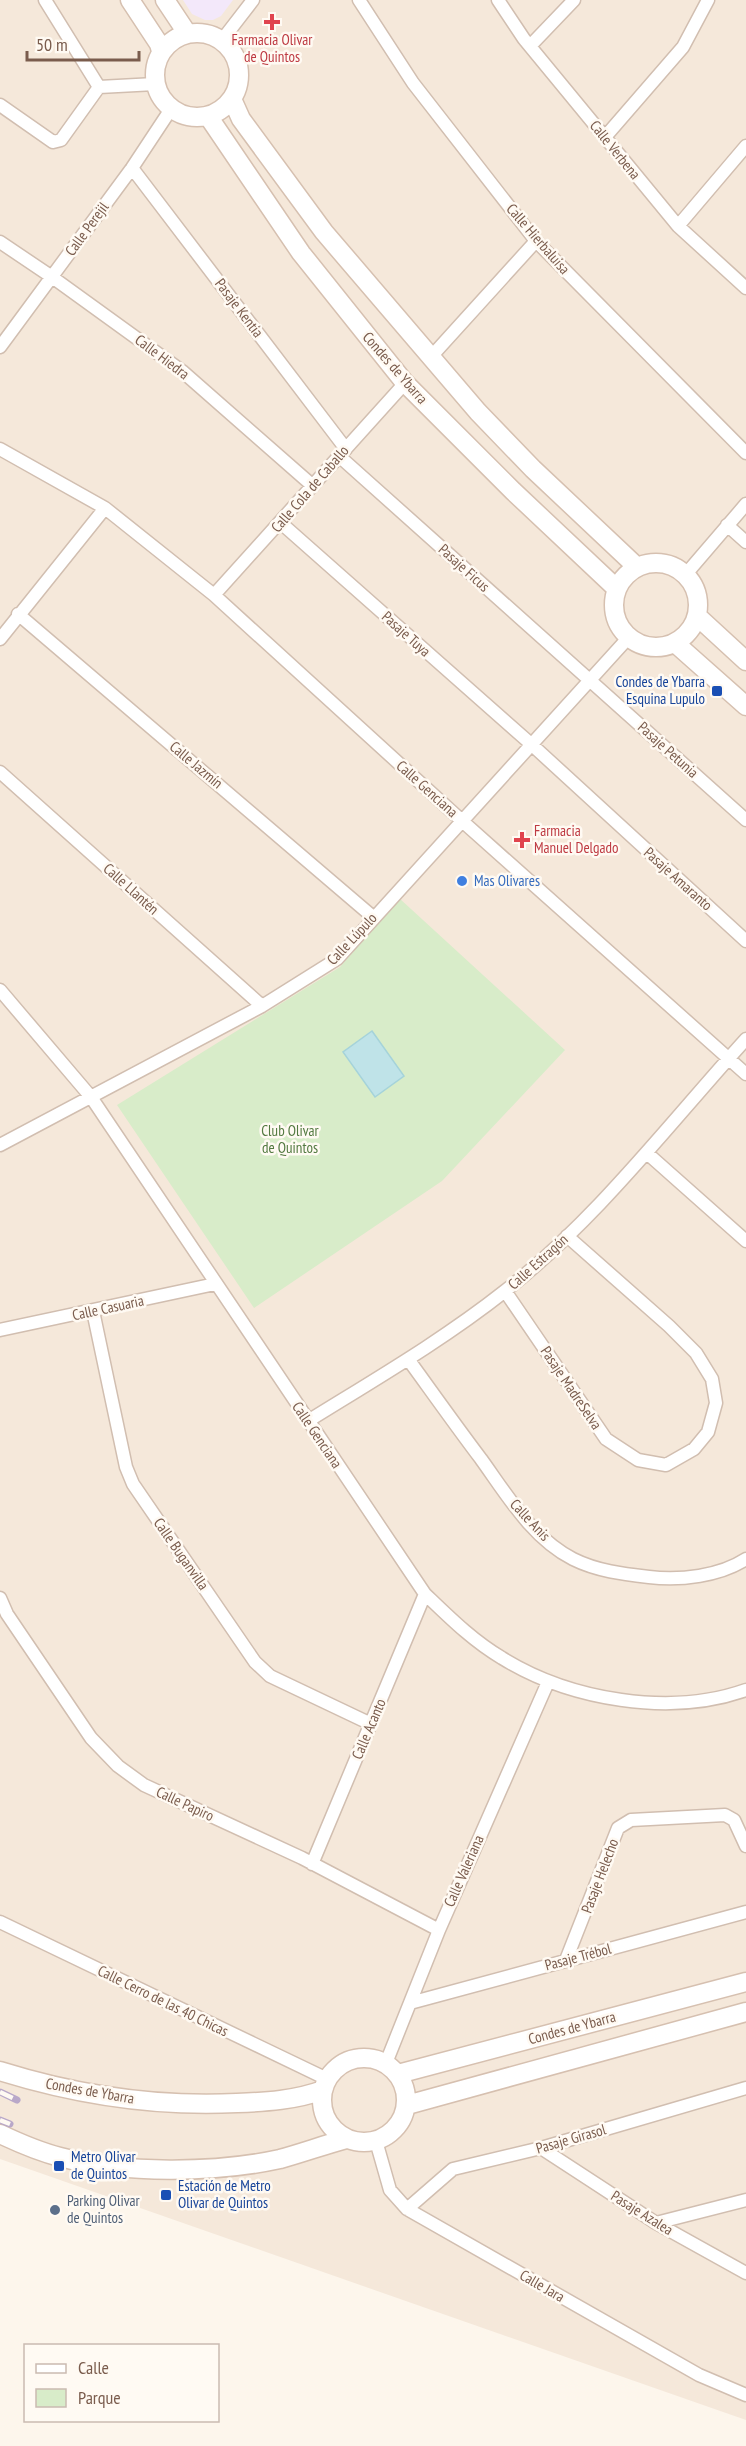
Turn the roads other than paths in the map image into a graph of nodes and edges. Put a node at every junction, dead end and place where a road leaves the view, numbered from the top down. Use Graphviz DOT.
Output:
graph roads {
  1 [pos="45,0"];
  2 [pos="130,0"];
  3 [pos="165,0"];
  4 [pos="253,0"];
  5 [pos="359,0"];
  6 [pos="498,0"];
  7 [pos="574,0"];
  8 [pos="708,0"];
  9 [pos="187,33"];
  10 [pos="225,44"];
  11 [pos="530,46"];
  12 [pos="161,51"];
  13 [pos="155,84"];
  14 [pos="99,87"];
  15 [pos="232,99"];
  16 [pos="0,105"];
  17 [pos="171,109"];
  18 [pos="208,116"];
  19 [pos="605,137"];
  20 [pos="746,146"];
  21 [pos="132,168"];
  22 [pos="678,226"];
  23 [pos="536,241"];
  24 [pos="0,243"];
  25 [pos="52,277"];
  26 [pos="746,288"];
  27 [pos="0,347"];
  28 [pos="430,358"];
  29 [pos="405,383"];
  30 [pos="0,449"];
  31 [pos="342,453"];
  32 [pos="746,453"];
  33 [pos="313,486"];
  34 [pos="746,504"];
  35 [pos="105,508"];
  36 [pos="281,523"];
  37 [pos="726,525"];
  38 [pos="746,542"];
  39 [pos="637,567"];
  40 [pos="686,574"];
  41 [pos="617,589"];
  42 [pos="214,595"];
  43 [pos="18,614"];
  44 [pos="698,616"];
  45 [pos="629,637"];
  46 [pos="0,639"];
  47 [pos="675,643"];
  48 [pos="746,661"];
  49 [pos="590,680"];
  50 [pos="746,706"];
  51 [pos="531,744"];
  52 [pos="0,772"];
  53 [pos="461,820"];
  54 [pos="746,820"];
  55 [pos="373,916"];
  56 [pos="746,941"];
  57 [pos="0,990"];
  58 [pos="262,1006"];
  59 [pos="746,1039"];
  60 [pos="729,1058"];
  61 [pos="746,1074"];
  62 [pos="91,1097"];
  63 [pos="0,1145"];
  64 [pos="648,1154"];
  65 [pos="567,1236"];
  66 [pos="746,1241"];
  67 [pos="215,1284"];
  68 [pos="505,1291"];
  69 [pos="93,1311"];
  70 [pos="0,1330"];
  71 [pos="408,1359"];
  72 [pos="308,1421"];
  73 [pos="746,1558"];
  74 [pos="425,1593"];
  75 [pos="0,1598"];
  76 [pos="548,1682"];
  77 [pos="746,1690"];
  78 [pos="371,1724"];
  79 [pos="746,1846"];
  80 [pos="312,1864"];
  81 [pos="746,1912"];
  82 [pos="0,1922"];
  83 [pos="439,1930"];
  84 [pos="567,1960"];
  85 [pos="746,1982"];
  86 [pos="410,2002"];
  87 [pos="746,2012"];
  88 [pos="392,2069"];
  89 [pos="0,2071"];
  90 [pos="325,2084"];
  91 [pos="746,2088"];
  92 [pos="406,2105"];
  93 [pos="0,2134"];
  94 [pos="346,2139"];
  95 [pos="376,2141"];
  96 [pos="541,2148"];
  97 [pos="746,2200"];
  98 [pos="407,2209"];
  99 [pos="656,2223"];
  100 [pos="746,2273"];
  101 [pos="746,2395"];
  1 -- 14 [label="street"];
  2 -- 12 [label="main road"];
  3 -- 9 [label="main road"];
  4 -- 10 [label="street"];
  5 -- 23 [label="street, Calle Hierbaluisa"];
  6 -- 11 [label="street, Calle Verbena"];
  7 -- 11 [label="street"];
  8 -- 19 [label="street"];
  9 -- 10 [label="main road"];
  9 -- 12 [label="main road"];
  10 -- 15 [label="main road"];
  11 -- 19 [label="street, Calle Verbena"];
  12 -- 13 [label="main road"];
  13 -- 14 [label="street"];
  13 -- 17 [label="main road"];
  14 -- 16 [label="street"];
  15 -- 18 [label="main road"];
  15 -- 28 [label="main road"];
  17 -- 18 [label="main road"];
  17 -- 21 [label="street, Calle Perejil"];
  18 -- 29 [label="main road, Condes de Ybarra"];
  19 -- 22 [label="street, Calle Verbena"];
  20 -- 22 [label="street"];
  21 -- 25 [label="street, Calle Perejil"];
  21 -- 31 [label="street, Pasaje Kentia"];
  22 -- 26 [label="street, Calle Verbena"];
  23 -- 28 [label="street"];
  23 -- 32 [label="street, Calle Hierbaluisa"];
  24 -- 25 [label="street, Calle Hiedra"];
  25 -- 27 [label="street, Calle Perejil"];
  25 -- 33 [label="street, Calle Hiedra"];
  28 -- 39 [label="main road"];
  29 -- 31 [label="street, Calle Cola de Caballo"];
  29 -- 41 [label="main road, Condes de Ybarra"];
  30 -- 35 [label="street, Calle Genciana"];
  31 -- 33 [label="street, Calle Cola de Caballo"];
  31 -- 49 [label="street, Pasaje Ficus"];
  33 -- 36 [label="street, Calle Cola de Caballo"];
  34 -- 37 [label="street"];
  35 -- 42 [label="street, Calle Genciana"];
  35 -- 43 [label="street"];
  36 -- 42 [label="street, Calle Cola de Caballo"];
  36 -- 51 [label="street, Pasaje Tuya"];
  37 -- 38 [label="street"];
  37 -- 40 [label="street"];
  39 -- 40 [label="main road"];
  39 -- 41 [label="main road"];
  40 -- 44 [label="main road"];
  41 -- 45 [label="main road"];
  42 -- 53 [label="street, Calle Genciana"];
  43 -- 46 [label="street"];
  43 -- 55 [label="street, Calle Jazmín"];
  44 -- 47 [label="main road"];
  44 -- 48 [label="main road"];
  45 -- 47 [label="main road"];
  45 -- 49 [label="street, Calle Lúpulo"];
  47 -- 50 [label="main road"];
  49 -- 51 [label="street, Calle Lúpulo"];
  49 -- 54 [label="street, Pasaje Petunia"];
  51 -- 53 [label="street, Calle Lúpulo"];
  51 -- 56 [label="street, Pasaje Amaranto"];
  52 -- 58 [label="street, Calle Llantén"];
  53 -- 55 [label="street, Calle Lúpulo"];
  53 -- 60 [label="street, Calle Genciana"];
  55 -- 58 [label="street, Calle Lúpulo"];
  57 -- 62 [label="street, Calle Genciana"];
  58 -- 62 [label="street, Calle Lúpulo"];
  59 -- 60 [label="street, Calle Estragón"];
  60 -- 61 [label="street, Calle Genciana"];
  60 -- 64 [label="street, Calle Estragón"];
  62 -- 63 [label="street, Calle Lúpulo"];
  62 -- 67 [label="street, Calle Genciana"];
  64 -- 65 [label="street, Calle Estragón"];
  64 -- 66 [label="street"];
  65 -- 68 [label="street, Calle Estragón"];
  65 -- 68 [label="street, Pasaje MadreSelva"];
  67 -- 69 [label="street, Calle Casuaria"];
  67 -- 72 [label="street, Calle Genciana"];
  68 -- 71 [label="street, Calle Estragón"];
  69 -- 70 [label="street, Calle Casuaria"];
  69 -- 78 [label="street, Calle Buganvilla"];
  71 -- 72 [label="street, Calle Estragón"];
  71 -- 73 [label="street, Calle Anis"];
  72 -- 74 [label="street, Calle Genciana"];
  74 -- 76 [label="street, Calle Genciana"];
  74 -- 78 [label="street, Calle Acanto"];
  75 -- 80 [label="street, Calle Papiro"];
  76 -- 77 [label="street, Calle Genciana"];
  76 -- 83 [label="street, Calle Valeriana"];
  78 -- 80 [label="street, Calle Acanto"];
  79 -- 84 [label="street, Pasaje Helecho"];
  80 -- 83 [label="street, Calle Papiro"];
  81 -- 84 [label="street, Pasaje Trébol"];
  82 -- 90 [label="street, Calle Cerro de las 40 Chicas"];
  83 -- 86 [label="street, Calle Valeriana"];
  84 -- 86 [label="street, Pasaje Trébol"];
  85 -- 88 [label="main road, Condes de Ybarra"];
  86 -- 88 [label="street, Calle Valeriana"];
  87 -- 92 [label="main road, Condes de Ybarra"];
  88 -- 90 [label="main road"];
  88 -- 92 [label="main road"];
  89 -- 90 [label="main road, Condes de Ybarra"];
  90 -- 94 [label="main road"];
  91 -- 96 [label="street, Pasaje Girasol"];
  92 -- 95 [label="main road"];
  93 -- 94 [label="main road"];
  94 -- 95 [label="main road"];
  95 -- 98 [label="street, Calle Jara"];
  96 -- 98 [label="street, Pasaje Girasol"];
  96 -- 99 [label="street, Pasaje Azalea"];
  97 -- 99 [label="street"];
  98 -- 101 [label="street, Calle Jara"];
  99 -- 100 [label="street, Pasaje Azalea"];
}
